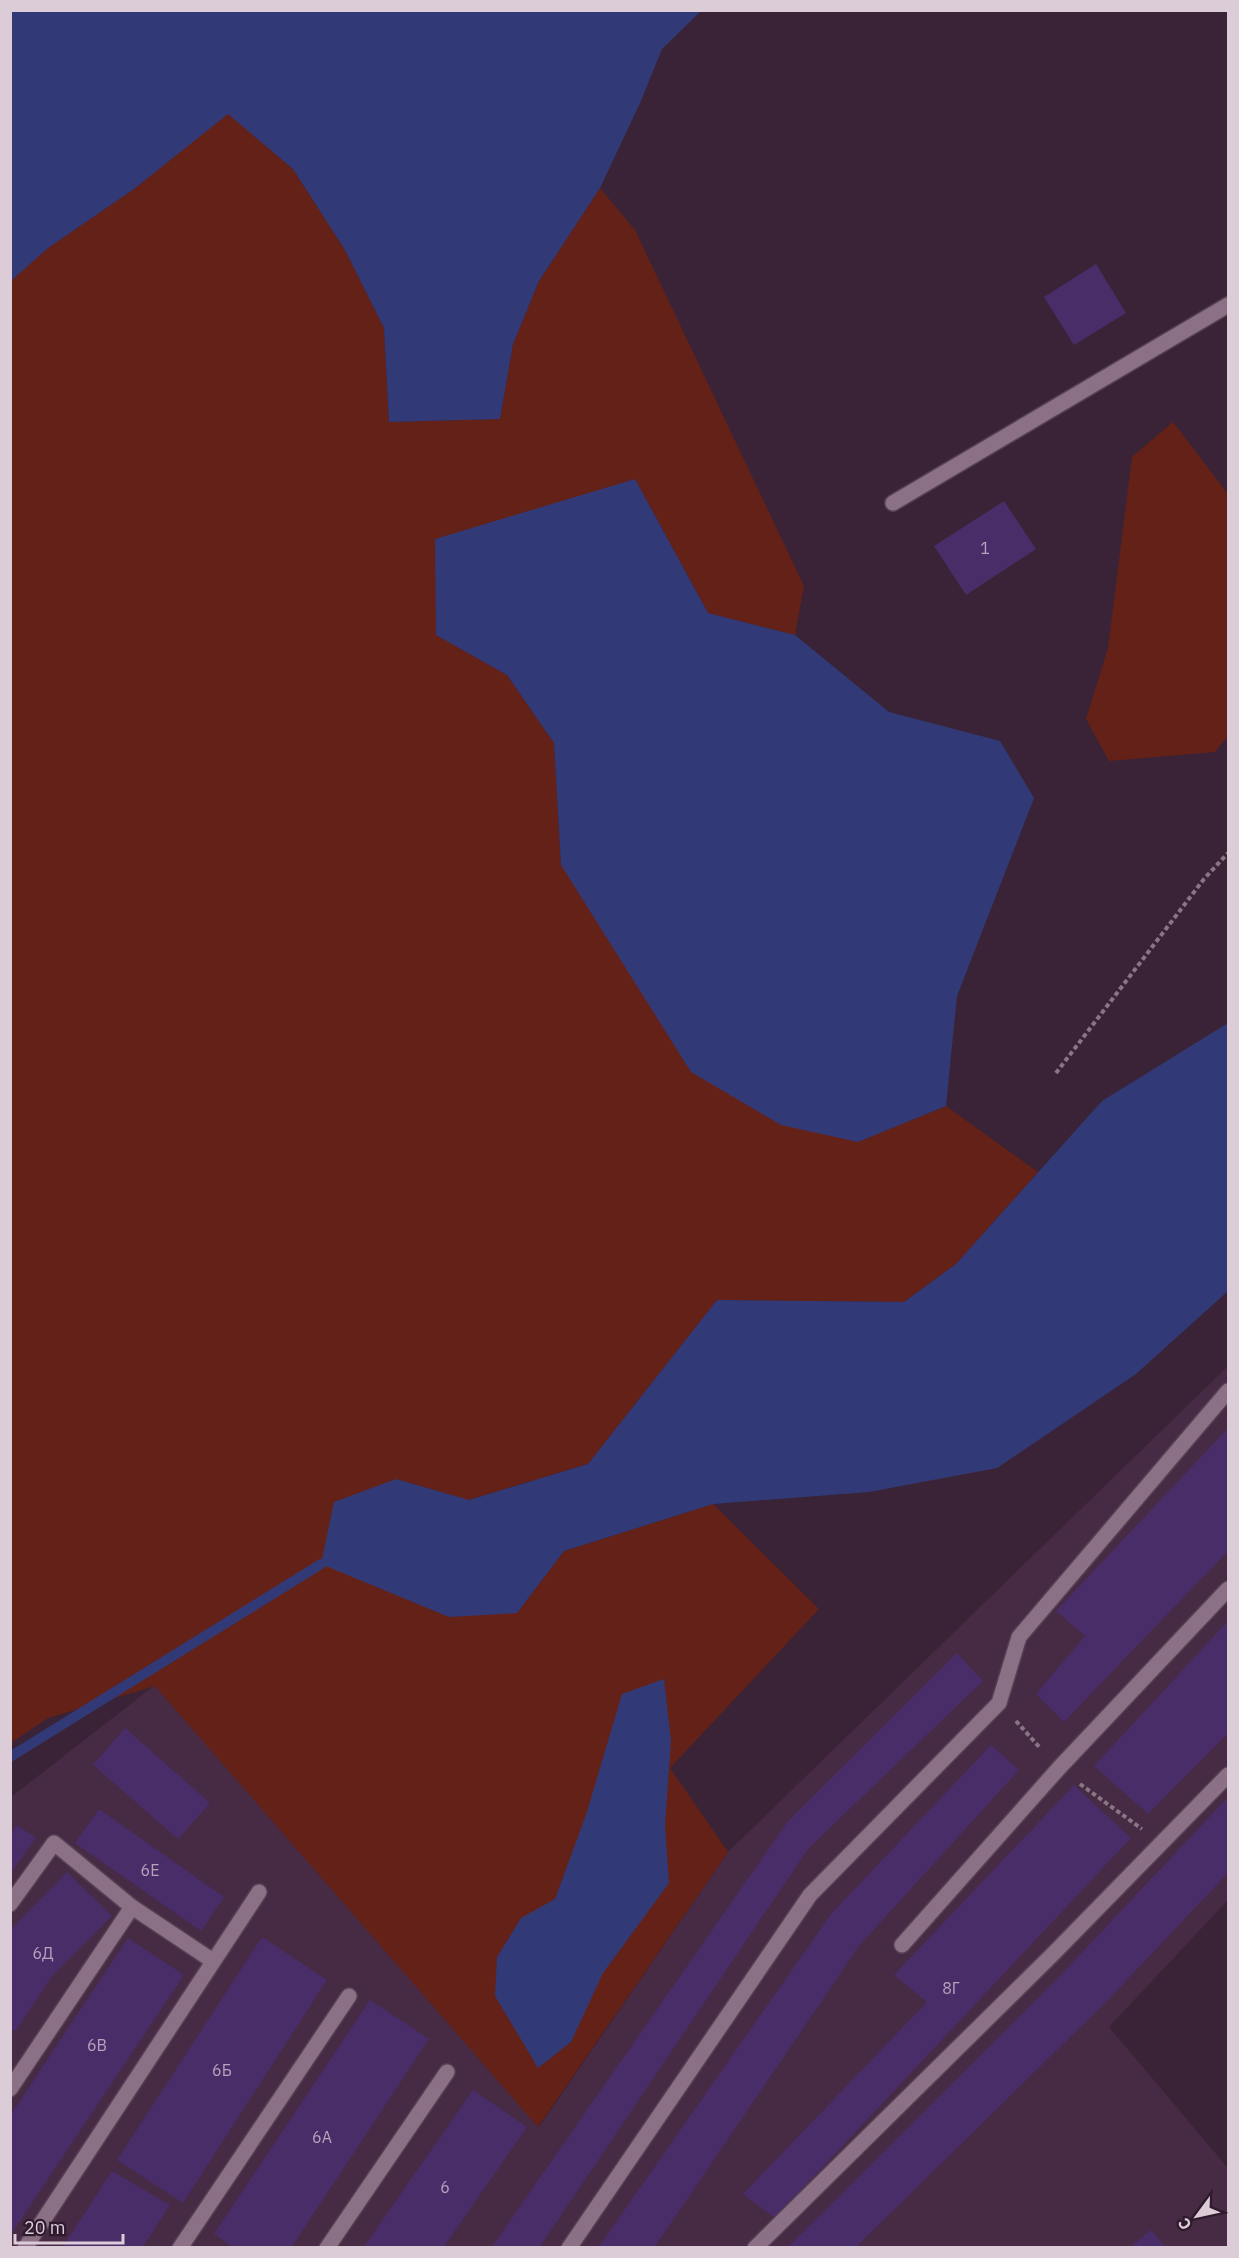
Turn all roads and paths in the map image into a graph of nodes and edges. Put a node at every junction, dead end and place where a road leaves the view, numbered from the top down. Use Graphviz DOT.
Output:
graph roads {
  1 [pos="1228,305"];
  2 [pos="893,503"];
  3 [pos="1228,853"];
  4 [pos="1056,1073"];
  5 [pos="1228,1391"];
  6 [pos="1228,1589"];
  7 [pos="1228,1775"];
  8 [pos="259,1892"];
  9 [pos="10,1904"];
  10 [pos="132,1907"];
  11 [pos="902,1945"];
  12 [pos="213,1961"];
  13 [pos="349,1996"];
  14 [pos="447,2072"];
  15 [pos="10,2089"];
  16 [pos="25,2247"];
  17 [pos="180,2247"];
  18 [pos="327,2247"];
  19 [pos="569,2247"];
  20 [pos="755,2247"];
  1 -- 2 [label="lane"];
  3 -- 4 [label="path"];
  5 -- 19 [label="lane"];
  6 -- 11 [label="lane"];
  7 -- 20 [label="lane"];
  8 -- 12 [label="lane"];
  9 -- 10 [label="lane"];
  10 -- 12 [label="lane"];
  10 -- 15 [label="lane"];
  12 -- 16 [label="lane"];
  13 -- 17 [label="lane"];
  14 -- 18 [label="lane"];
}
